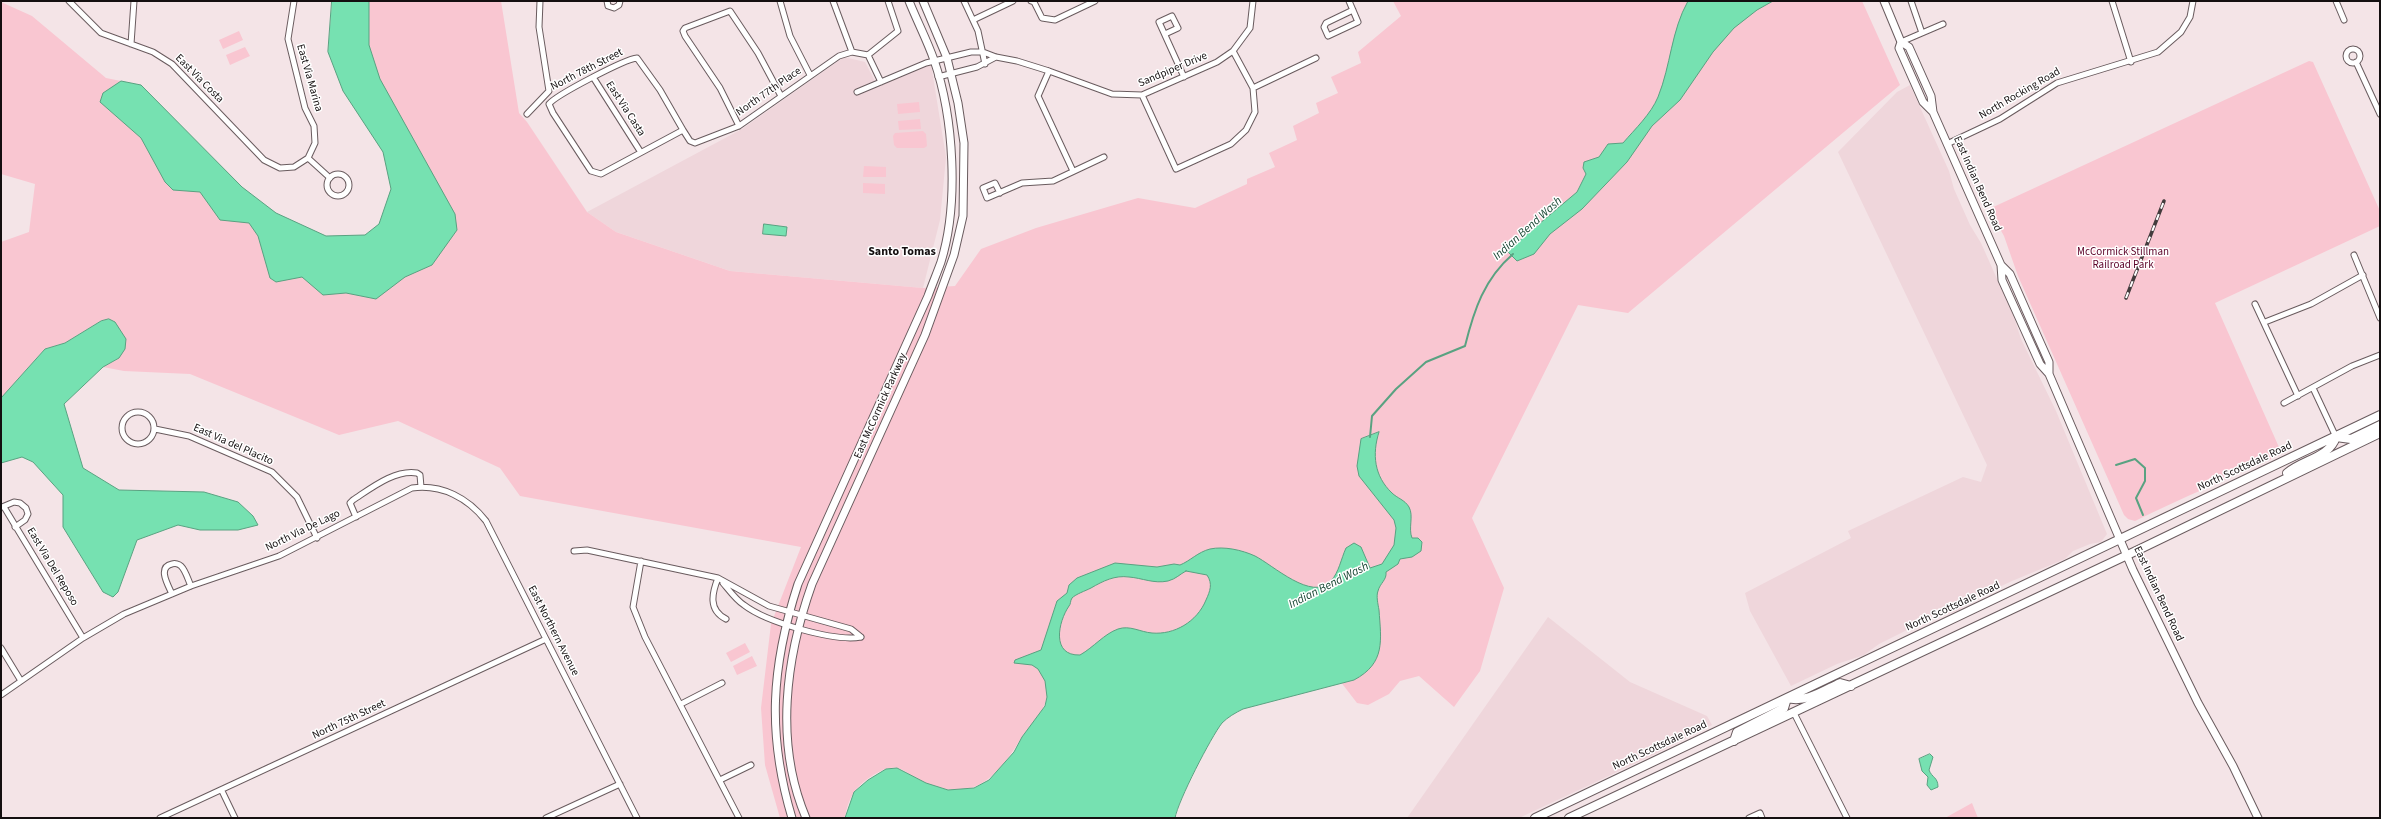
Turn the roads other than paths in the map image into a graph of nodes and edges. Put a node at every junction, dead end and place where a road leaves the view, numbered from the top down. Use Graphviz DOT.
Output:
graph roads {
  1 [pos="69,1"];
  2 [pos="134,1"];
  3 [pos="294,1"];
  4 [pos="540,1"];
  5 [pos="607,1"];
  6 [pos="620,1"];
  7 [pos="780,1"];
  8 [pos="833,1"];
  9 [pos="888,1"];
  10 [pos="909,1"];
  11 [pos="923,1"];
  12 [pos="964,1"];
  13 [pos="1013,1"];
  14 [pos="1031,1"];
  15 [pos="1095,1"];
  16 [pos="1253,1"];
  17 [pos="1349,1"];
  18 [pos="1884,1"];
  19 [pos="1910,1"];
  20 [pos="2112,1"];
  21 [pos="2193,1"];
  22 [pos="2336,1"];
  23 [pos="1353,10"];
  24 [pos="973,20"];
  25 [pos="2344,20"];
  26 [pos="1944,24"];
  27 [pos="1922,33"];
  28 [pos="1165,34"];
  29 [pos="1901,42"];
  30 [pos="131,44"];
  31 [pos="1233,51"];
  32 [pos="852,52"];
  33 [pos="983,52"];
  34 [pos="868,55"];
  35 [pos="996,57"];
  36 [pos="947,58"];
  37 [pos="1316,58"];
  38 [pos="934,61"];
  39 [pos="2131,62"];
  40 [pos="2356,62"];
  41 [pos="985,64"];
  42 [pos="1048,71"];
  43 [pos="950,74"];
  44 [pos="810,75"];
  45 [pos="593,77"];
  46 [pos="938,77"];
  47 [pos="1184,77"];
  48 [pos="881,82"];
  49 [pos="1253,88"];
  50 [pos="857,92"];
  51 [pos="1142,95"];
  52 [pos="781,96"];
  53 [pos="2378,107"];
  54 [pos="526,114"];
  55 [pos="2380,114"];
  56 [pos="739,126"];
  57 [pos="683,130"];
  58 [pos="1947,144"];
  59 [pos="640,151"];
  60 [pos="1104,157"];
  61 [pos="308,158"];
  62 [pos="1073,171"];
  63 [pos="330,178"];
  64 [pos="1000,193"];
  65 [pos="942,253"];
  66 [pos="954,255"];
  67 [pos="2354,255"];
  68 [pos="2363,275"];
  69 [pos="2255,304"];
  70 [pos="2380,318"];
  71 [pos="2265,322"];
  72 [pos="2380,355"];
  73 [pos="2313,388"];
  74 [pos="2298,396"];
  75 [pos="2284,403"];
  76 [pos="2380,416"];
  77 [pos="2380,425"];
  78 [pos="155,429"];
  79 [pos="2380,433"];
  80 [pos="2336,437"];
  81 [pos="2278,482"];
  82 [pos="421,487"];
  83 [pos="2,507"];
  84 [pos="356,517"];
  85 [pos="16,526"];
  86 [pos="316,538"];
  87 [pos="2120,539"];
  88 [pos="574,551"];
  89 [pos="2127,555"];
  90 [pos="641,561"];
  91 [pos="718,578"];
  92 [pos="191,586"];
  93 [pos="172,594"];
  94 [pos="788,613"];
  95 [pos="801,617"];
  96 [pos="726,619"];
  97 [pos="786,624"];
  98 [pos="798,628"];
  99 [pos="83,638"];
  100 [pos="546,639"];
  101 [pos="1,648"];
  102 [pos="21,681"];
  103 [pos="722,683"];
  104 [pos="1851,686"];
  105 [pos="1,695"];
  106 [pos="1787,698"];
  107 [pos="681,704"];
  108 [pos="1794,713"];
  109 [pos="1734,741"];
  110 [pos="751,765"];
  111 [pos="780,768"];
  112 [pos="792,768"];
  113 [pos="720,780"];
  114 [pos="620,784"];
  115 [pos="222,791"];
  116 [pos="1761,816"];
  117 [pos="160,818"];
  118 [pos="235,818"];
  119 [pos="546,818"];
  120 [pos="637,818"];
  121 [pos="739,818"];
  122 [pos="792,818"];
  123 [pos="806,818"];
  124 [pos="1535,818"];
  125 [pos="1569,818"];
  126 [pos="1749,818"];
  127 [pos="1847,818"];
  128 [pos="2258,818"];
  1 -- 30 [label="street, East Via Costa"];
  2 -- 30 [label="street"];
  3 -- 61 [label="street, East Via Marina"];
  4 -- 54 [label="street"];
  5 -- 6 [label="street"];
  7 -- 44 [label="street"];
  8 -- 32 [label="street"];
  9 -- 34 [label="street"];
  10 -- 38 [label="main road, East McCormick Parkway"];
  11 -- 36 [label="main road, East McCormick Parkway"];
  12 -- 24 [label="street"];
  13 -- 24 [label="street"];
  14 -- 15 [label="street"];
  16 -- 31 [label="street, Sandpiper Drive"];
  17 -- 23 [label="street"];
  18 -- 29 [label="main road, East Indian Bend Road"];
  19 -- 27 [label="street"];
  20 -- 39 [label="street"];
  21 -- 39 [label="street, North Rocking Road"];
  22 -- 25 [label="street"];
  23 -- 23 [label="street"];
  24 -- 33 [label="street"];
  26 -- 27 [label="street"];
  27 -- 29 [label="street"];
  28 -- 47 [label="street"];
  29 -- 58 [label="main road, East Indian Bend Road"];
  30 -- 61 [label="street, East Via Costa"];
  31 -- 47 [label="street, Sandpiper Drive"];
  31 -- 49 [label="street"];
  32 -- 34 [label="street"];
  32 -- 44 [label="street, North 77th Place"];
  33 -- 35 [label="street, Sandpiper Drive"];
  33 -- 36 [label="street"];
  33 -- 41 [label="street"];
  34 -- 48 [label="street"];
  35 -- 41 [label="street"];
  35 -- 42 [label="street, Sandpiper Drive"];
  36 -- 38 [label="street"];
  36 -- 43 [label="main road, East McCormick Parkway"];
  37 -- 49 [label="street"];
  38 -- 46 [label="main road, East McCormick Parkway"];
  38 -- 48 [label="street"];
  39 -- 58 [label="street, North Rocking Road"];
  40 -- 53 [label="street"];
  41 -- 43 [label="street"];
  42 -- 51 [label="street, Sandpiper Drive"];
  42 -- 62 [label="street"];
  43 -- 46 [label="street"];
  43 -- 66 [label="main road, East McCormick Parkway"];
  44 -- 52 [label="street, North 77th Place"];
  45 -- 57 [label="street, North 78th Street"];
  45 -- 59 [label="street, East Via Casta"];
  45 -- 59 [label="street, North 78th Street"];
  46 -- 65 [label="main road, East McCormick Parkway"];
  47 -- 51 [label="street, Sandpiper Drive"];
  48 -- 50 [label="street"];
  49 -- 51 [label="street"];
  52 -- 56 [label="street, North 77th Place"];
  52 -- 56 [label="street"];
  53 -- 55 [label="street"];
  56 -- 57 [label="street, North 77th Place"];
  57 -- 59 [label="street"];
  58 -- 87 [label="main road, East Indian Bend Road"];
  60 -- 62 [label="street"];
  61 -- 63 [label="street"];
  62 -- 64 [label="street"];
  63 -- 63 [label="street"];
  65 -- 66 [label="main road"];
  65 -- 94 [label="main road, East McCormick Parkway"];
  66 -- 95 [label="main road, East McCormick Parkway"];
  67 -- 68 [label="street"];
  68 -- 70 [label="street"];
  68 -- 71 [label="street"];
  69 -- 71 [label="street"];
  71 -- 74 [label="street"];
  72 -- 73 [label="street"];
  73 -- 74 [label="street"];
  73 -- 80 [label="street"];
  74 -- 75 [label="street"];
  76 -- 80 [label="main road, North Scottsdale Road"];
  77 -- 80 [label="main road"];
  78 -- 78 [label="street"];
  78 -- 86 [label="street, East Via del Placito"];
  79 -- 81 [label="main road"];
  80 -- 81 [label="main road"];
  80 -- 87 [label="main road, North Scottsdale Road"];
  81 -- 89 [label="main road"];
  82 -- 84 [label="street, North Via De Lago"];
  82 -- 84 [label="street"];
  82 -- 100 [label="street, East Northern Avenue"];
  83 -- 85 [label="street, East Via Del Reposo"];
  83 -- 85 [label="street"];
  84 -- 86 [label="street, North Via De Lago"];
  85 -- 99 [label="street, East Via Del Reposo"];
  86 -- 92 [label="street, North Via De Lago"];
  87 -- 89 [label="main road, East Indian Bend Road"];
  87 -- 106 [label="main road, North Scottsdale Road"];
  88 -- 90 [label="street"];
  89 -- 104 [label="main road"];
  89 -- 128 [label="main road, East Indian Bend Road"];
  90 -- 91 [label="street"];
  90 -- 107 [label="street"];
  91 -- 94 [label="street"];
  91 -- 96 [label="street"];
  91 -- 97 [label="street"];
  92 -- 93 [label="street, North Via De Lago"];
  92 -- 93 [label="street"];
  93 -- 99 [label="street, North Via De Lago"];
  94 -- 95 [label="street"];
  94 -- 97 [label="main road, East McCormick Parkway"];
  95 -- 98 [label="main road, East McCormick Parkway"];
  95 -- 98 [label="street"];
  97 -- 98 [label="street"];
  97 -- 111 [label="main road, East McCormick Parkway"];
  98 -- 112 [label="main road, East McCormick Parkway"];
  99 -- 102 [label="street, North Via De Lago"];
  100 -- 114 [label="street, East Northern Avenue"];
  100 -- 115 [label="street, North 75th Street"];
  101 -- 102 [label="street"];
  102 -- 105 [label="street, North Via De Lago"];
  103 -- 107 [label="street"];
  104 -- 106 [label="main road"];
  104 -- 108 [label="main road"];
  106 -- 109 [label="main road"];
  106 -- 124 [label="main road, North Scottsdale Road"];
  107 -- 113 [label="street"];
  108 -- 109 [label="main road"];
  108 -- 127 [label="street"];
  109 -- 125 [label="main road"];
  110 -- 113 [label="street"];
  111 -- 112 [label="main road"];
  111 -- 122 [label="main road, East McCormick Parkway"];
  112 -- 123 [label="main road, East McCormick Parkway"];
  113 -- 121 [label="street"];
  114 -- 119 [label="street"];
  114 -- 120 [label="street, East Northern Avenue"];
  115 -- 117 [label="street, North 75th Street"];
  115 -- 118 [label="street"];
  116 -- 126 [label="street"];
}
